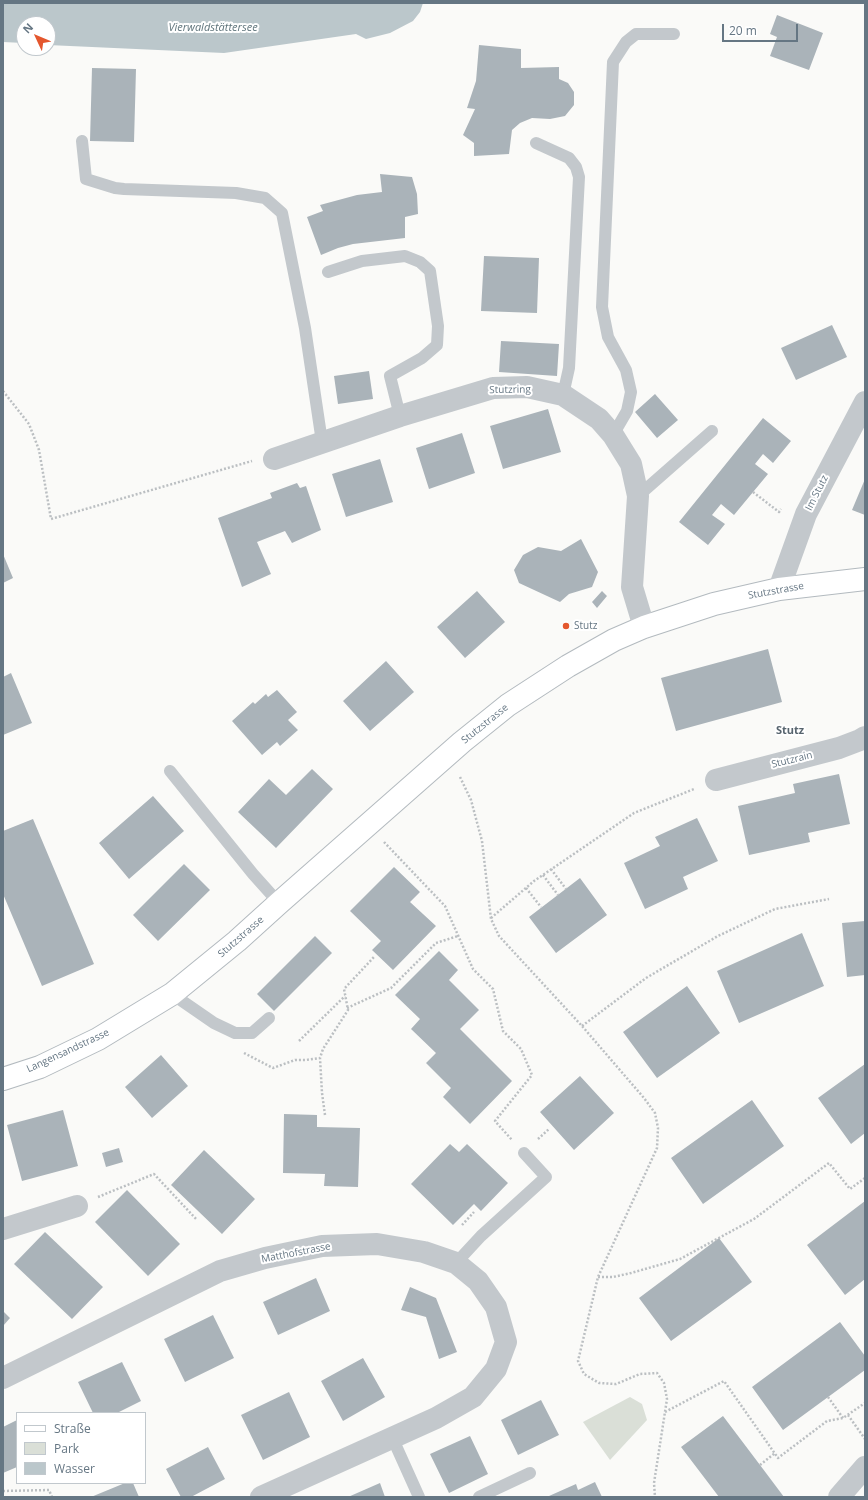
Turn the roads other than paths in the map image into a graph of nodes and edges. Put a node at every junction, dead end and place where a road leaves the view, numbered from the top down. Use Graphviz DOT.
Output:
graph roads {
  1 [pos="674,34"];
  2 [pos="82,141"];
  3 [pos="536,143"];
  4 [pos="328,272"];
  5 [pos="564,395"];
  6 [pos="865,402"];
  7 [pos="400,416"];
  8 [pos="712,431"];
  9 [pos="613,435"];
  10 [pos="322,442"];
  11 [pos="274,459"];
  12 [pos="638,496"];
  13 [pos="865,579"];
  14 [pos="779,589"];
  15 [pos="644,627"];
  16 [pos="865,737"];
  17 [pos="170,771"];
  18 [pos="716,780"];
  19 [pos="279,902"];
  20 [pos="172,994"];
  21 [pos="269,1018"];
  22 [pos="3,1079"];
  23 [pos="524,1153"];
  24 [pos="77,1206"];
  25 [pos="3,1229"];
  26 [pos="456,1263"];
  27 [pos="3,1378"];
  28 [pos="392,1437"];
  29 [pos="865,1467"];
  30 [pos="530,1473"];
  31 [pos="261,1497"];
  32 [pos="419,1497"];
  33 [pos="478,1497"];
  34 [pos="839,1497"];
  1 -- 9 [label="lane"];
  2 -- 10 [label="lane"];
  3 -- 5 [label="lane"];
  4 -- 7 [label="lane"];
  5 -- 7 [label="street, Stutzring"];
  5 -- 9 [label="street, Stutzring"];
  6 -- 14 [label="street, Im Stutz"];
  7 -- 10 [label="street, Stutzring"];
  8 -- 12 [label="lane"];
  9 -- 12 [label="street, Stutzring"];
  10 -- 11 [label="street, Stutzring"];
  12 -- 15 [label="street, Stutzring"];
  13 -- 14 [label="street, Stutzstrasse"];
  14 -- 15 [label="street, Stutzstrasse"];
  15 -- 19 [label="street, Stutzstrasse"];
  16 -- 18 [label="street, Stutzrain"];
  17 -- 19 [label="lane"];
  19 -- 20 [label="street, Stutzstrasse"];
  20 -- 21 [label="lane"];
  20 -- 22 [label="street, Langensandstrasse"];
  23 -- 26 [label="lane"];
  24 -- 25 [label="street"];
  26 -- 27 [label="street, Matthofstrasse"];
  26 -- 28 [label="street, Matthofstrasse"];
  28 -- 31 [label="street, Matthofstrasse"];
  28 -- 32 [label="lane"];
  29 -- 34 [label="street"];
  30 -- 33 [label="lane"];
}
